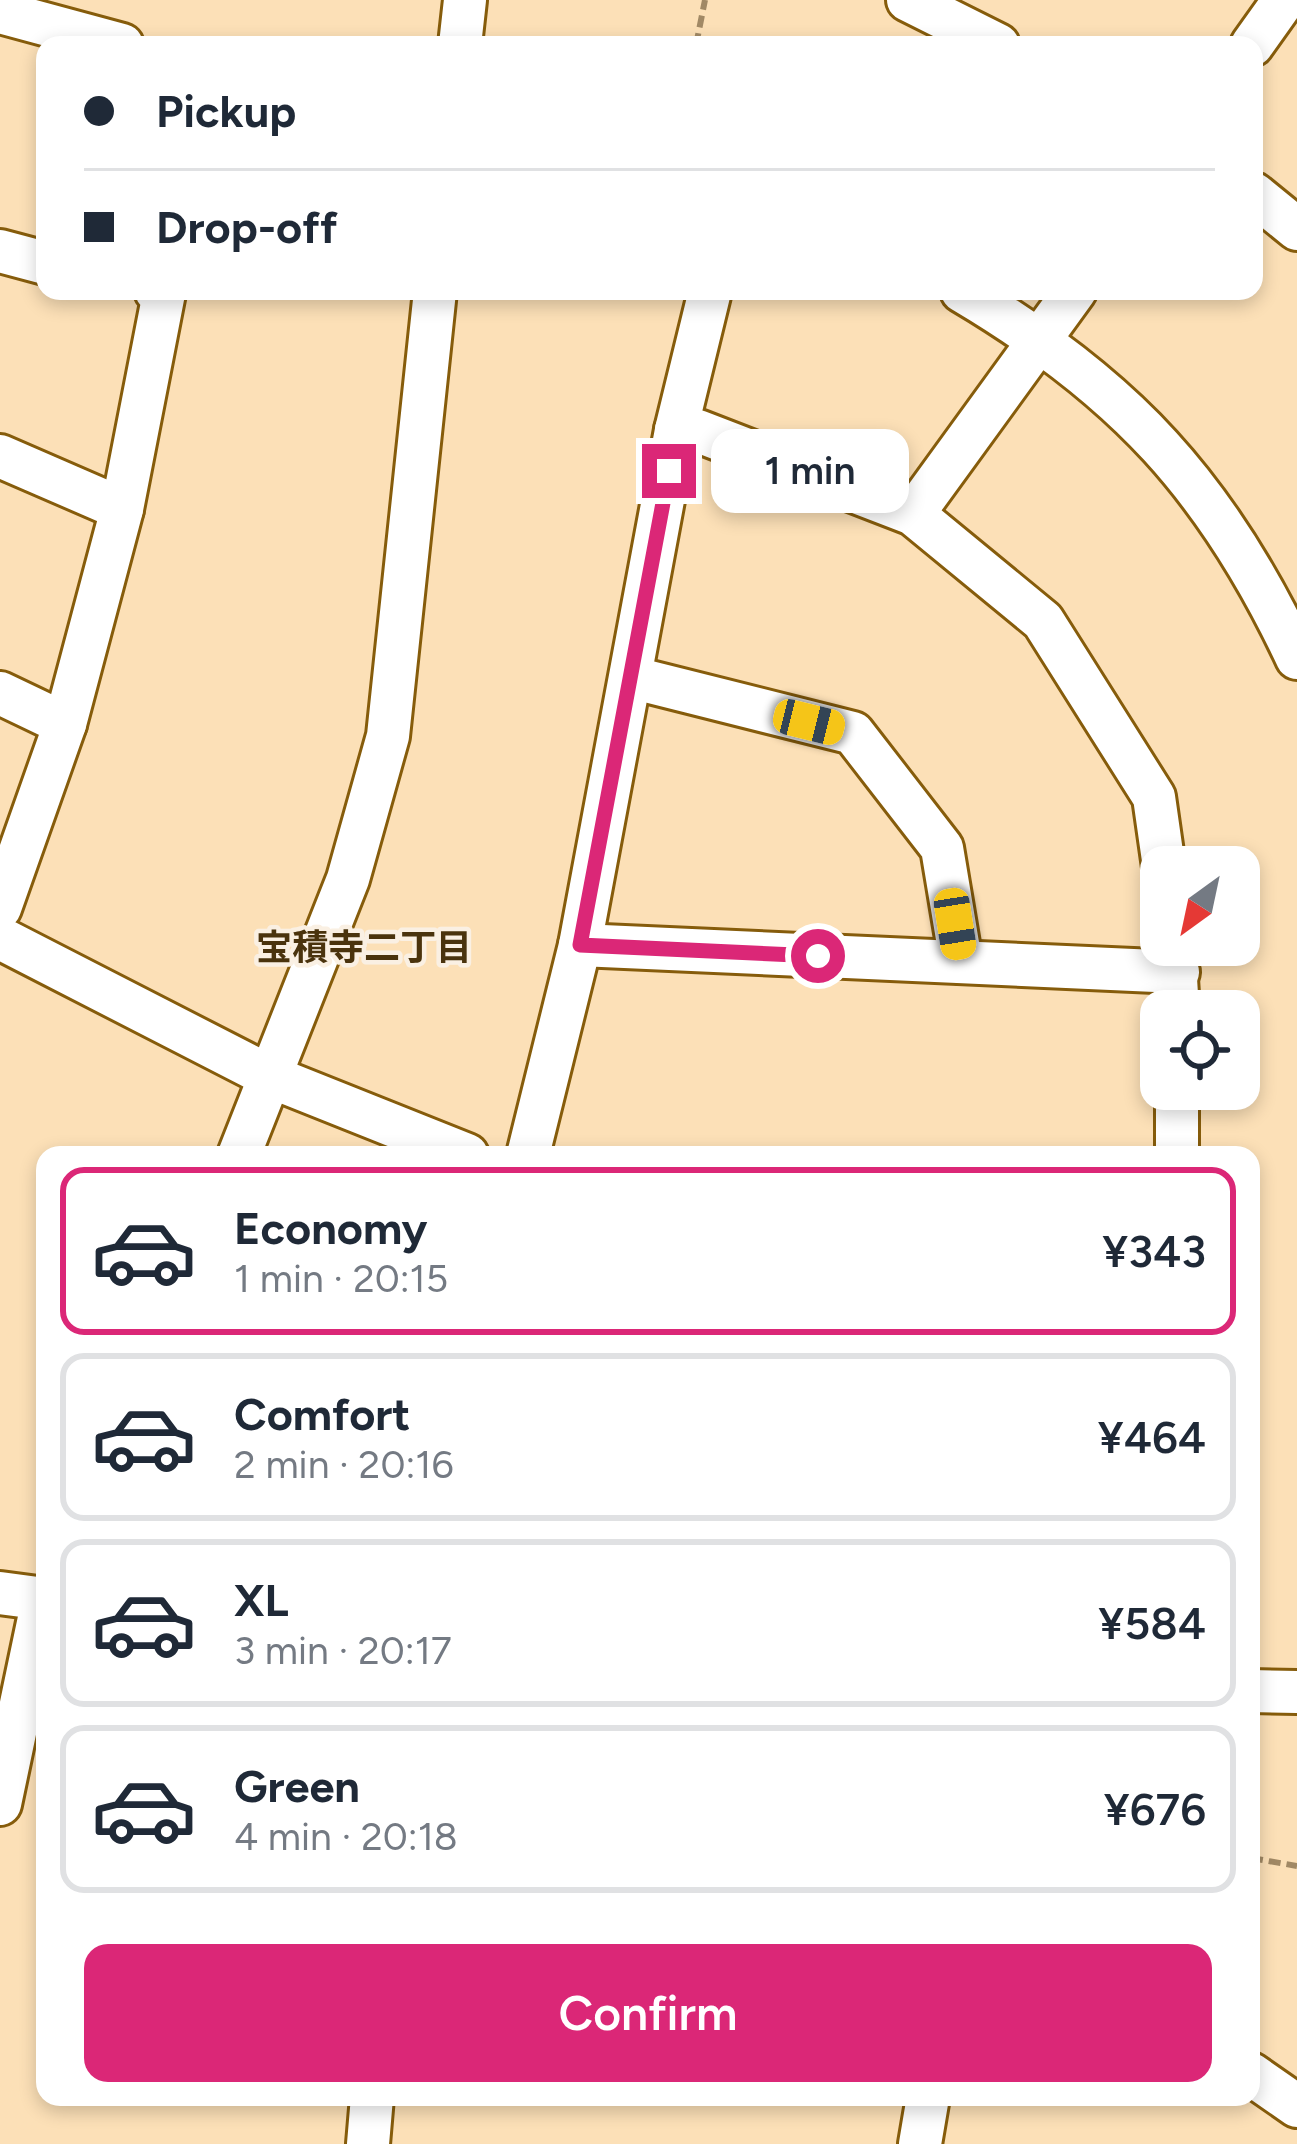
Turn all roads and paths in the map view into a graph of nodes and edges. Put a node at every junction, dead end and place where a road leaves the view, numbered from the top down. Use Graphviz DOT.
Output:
graph roads {
  1 [pos="466,0"];
  2 [pos="706,0"];
  3 [pos="908,0"];
  4 [pos="1284,0"];
  5 [pos="0,12"];
  6 [pos="56,13"];
  7 [pos="103,36"];
  8 [pos="461,36"];
  9 [pos="698,36"];
  10 [pos="980,36"];
  11 [pos="1258,36"];
  12 [pos="1263,201"];
  13 [pos="1297,229"];
  14 [pos="0,251"];
  15 [pos="36,261"];
  16 [pos="161,300"];
  17 [pos="434,300"];
  18 [pos="708,300"];
  19 [pos="976,300"];
  20 [pos="1069,300"];
  21 [pos="1039,341"];
  22 [pos="676,430"];
  23 [pos="0,457"];
  24 [pos="122,509"];
  25 [pos="913,514"];
  26 [pos="1297,658"];
  27 [pos="634,678"];
  28 [pos="0,693"];
  29 [pos="65,724"];
  30 [pos="1161,846"];
  31 [pos="0,908"];
  32 [pos="0,938"];
  33 [pos="580,945"];
  34 [pos="961,962"];
  35 [pos="1176,976"];
  36 [pos="269,1076"];
  37 [pos="1177,1110"];
  38 [pos="242,1146"];
  39 [pos="444,1146"];
  40 [pos="530,1146"];
  41 [pos="1177,1146"];
  42 [pos="0,1593"];
  43 [pos="36,1598"];
  44 [pos="36,1636"];
  45 [pos="1260,1691"];
  46 [pos="1297,1692"];
  47 [pos="0,1804"];
  48 [pos="1260,1860"];
  49 [pos="1297,1866"];
  50 [pos="1260,2080"];
  51 [pos="371,2106"];
  52 [pos="926,2106"];
  53 [pos="1297,2106"];
  54 [pos="368,2144"];
  55 [pos="920,2144"];
  1 -- 8 [label="street"];
  2 -- 9 [label="path"];
  3 -- 10 [label="street"];
  4 -- 11 [label="street"];
  5 -- 6 [label="street"];
  6 -- 7 [label="street"];
  12 -- 13 [label="street"];
  14 -- 15 [label="street"];
  16 -- 24 [label="street"];
  17 -- 36 [label="street"];
  18 -- 22 [label="street"];
  19 -- 21 [label="street"];
  20 -- 21 [label="street"];
  21 -- 25 [label="street"];
  21 -- 26 [label="street"];
  22 -- 25 [label="street"];
  22 -- 27 [label="street"];
  23 -- 24 [label="street"];
  24 -- 29 [label="street"];
  25 -- 30 [label="street"];
  27 -- 33 [label="street"];
  27 -- 34 [label="street"];
  28 -- 29 [label="street"];
  29 -- 31 [label="street"];
  32 -- 36 [label="street"];
  33 -- 34 [label="street"];
  33 -- 40 [label="street"];
  34 -- 35 [label="street"];
  36 -- 38 [label="street"];
  36 -- 39 [label="street"];
  37 -- 41 [label="street"];
  42 -- 43 [label="street"];
  44 -- 47 [label="street"];
  45 -- 46 [label="street"];
  48 -- 49 [label="path"];
  50 -- 53 [label="street"];
  51 -- 54 [label="street"];
  52 -- 55 [label="street"];
}
